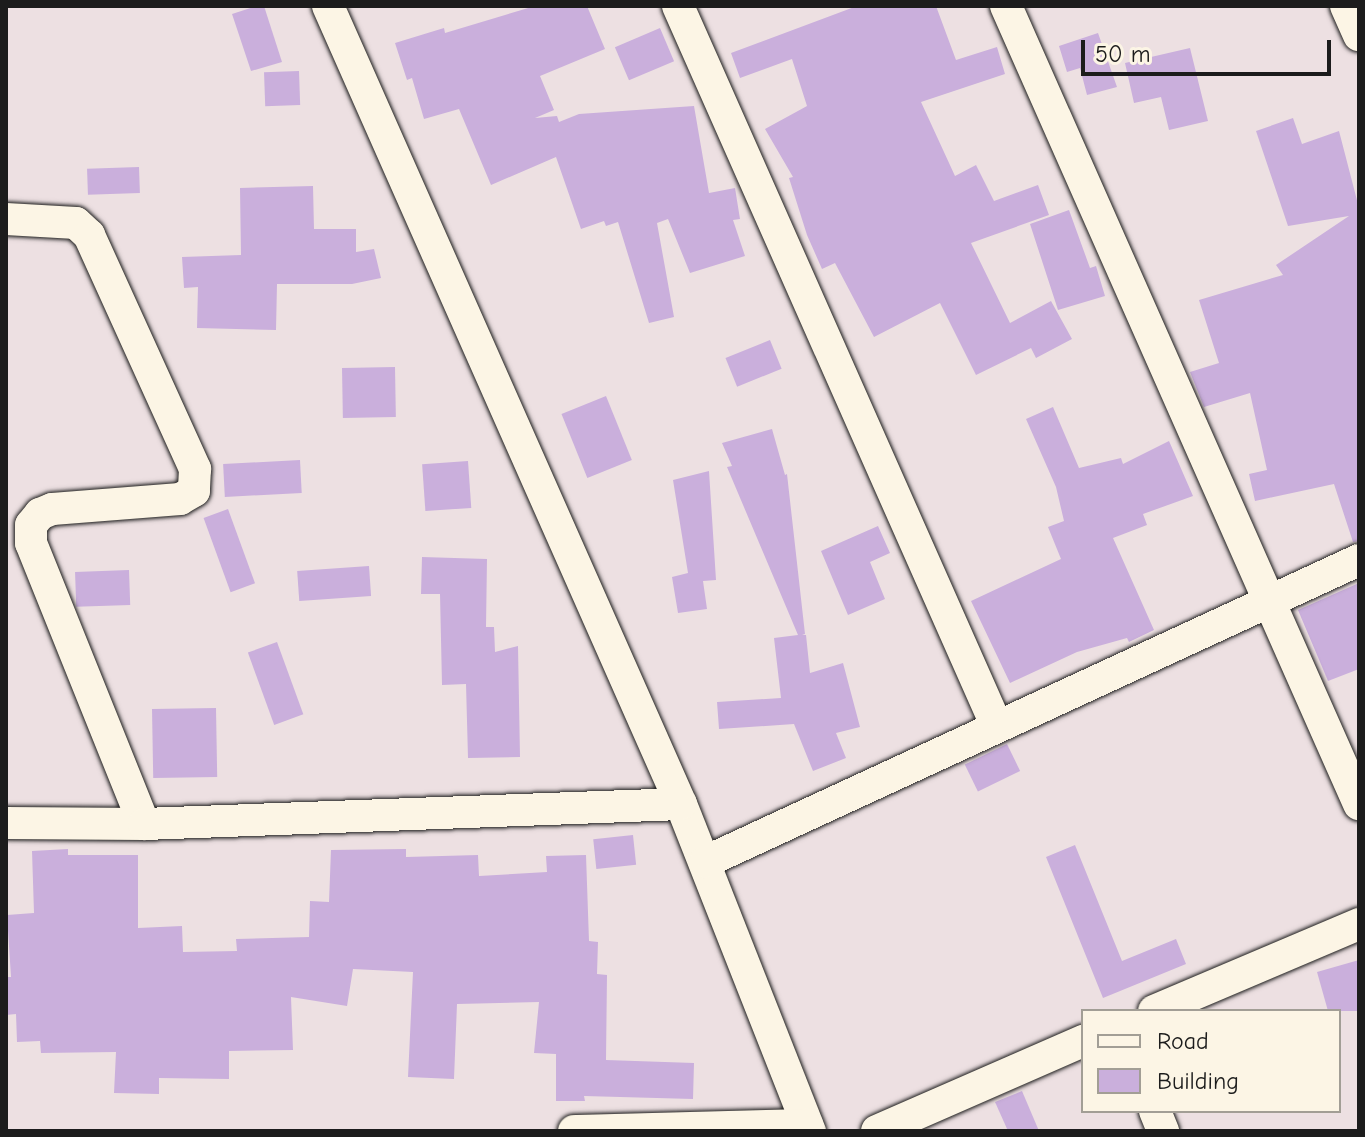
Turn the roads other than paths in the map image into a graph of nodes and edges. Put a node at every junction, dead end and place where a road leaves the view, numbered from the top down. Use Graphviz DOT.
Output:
graph roads {
  1 [pos="328,6"];
  2 [pos="678,6"];
  3 [pos="1006,6"];
  4 [pos="1346,6"];
  5 [pos="1359,35"];
  6 [pos="6,219"];
  7 [pos="1359,560"];
  8 [pos="1269,600"];
  9 [pos="997,727"];
  10 [pos="681,804"];
  11 [pos="1359,804"];
  12 [pos="6,823"];
  13 [pos="144,824"];
  14 [pos="705,862"];
  15 [pos="1359,924"];
  16 [pos="1159,1009"];
  17 [pos="1081,1042"];
  18 [pos="808,1128"];
  19 [pos="574,1131"];
  20 [pos="877,1131"];
  1 -- 10 [label="street"];
  2 -- 9 [label="street"];
  3 -- 8 [label="street"];
  4 -- 5 [label="street"];
  6 -- 13 [label="street"];
  7 -- 8 [label="street"];
  8 -- 9 [label="street"];
  8 -- 11 [label="street"];
  9 -- 14 [label="street"];
  10 -- 13 [label="street"];
  10 -- 14 [label="street"];
  12 -- 13 [label="street"];
  14 -- 18 [label="street"];
  15 -- 16 [label="street"];
  17 -- 20 [label="street"];
  18 -- 19 [label="street"];
}
